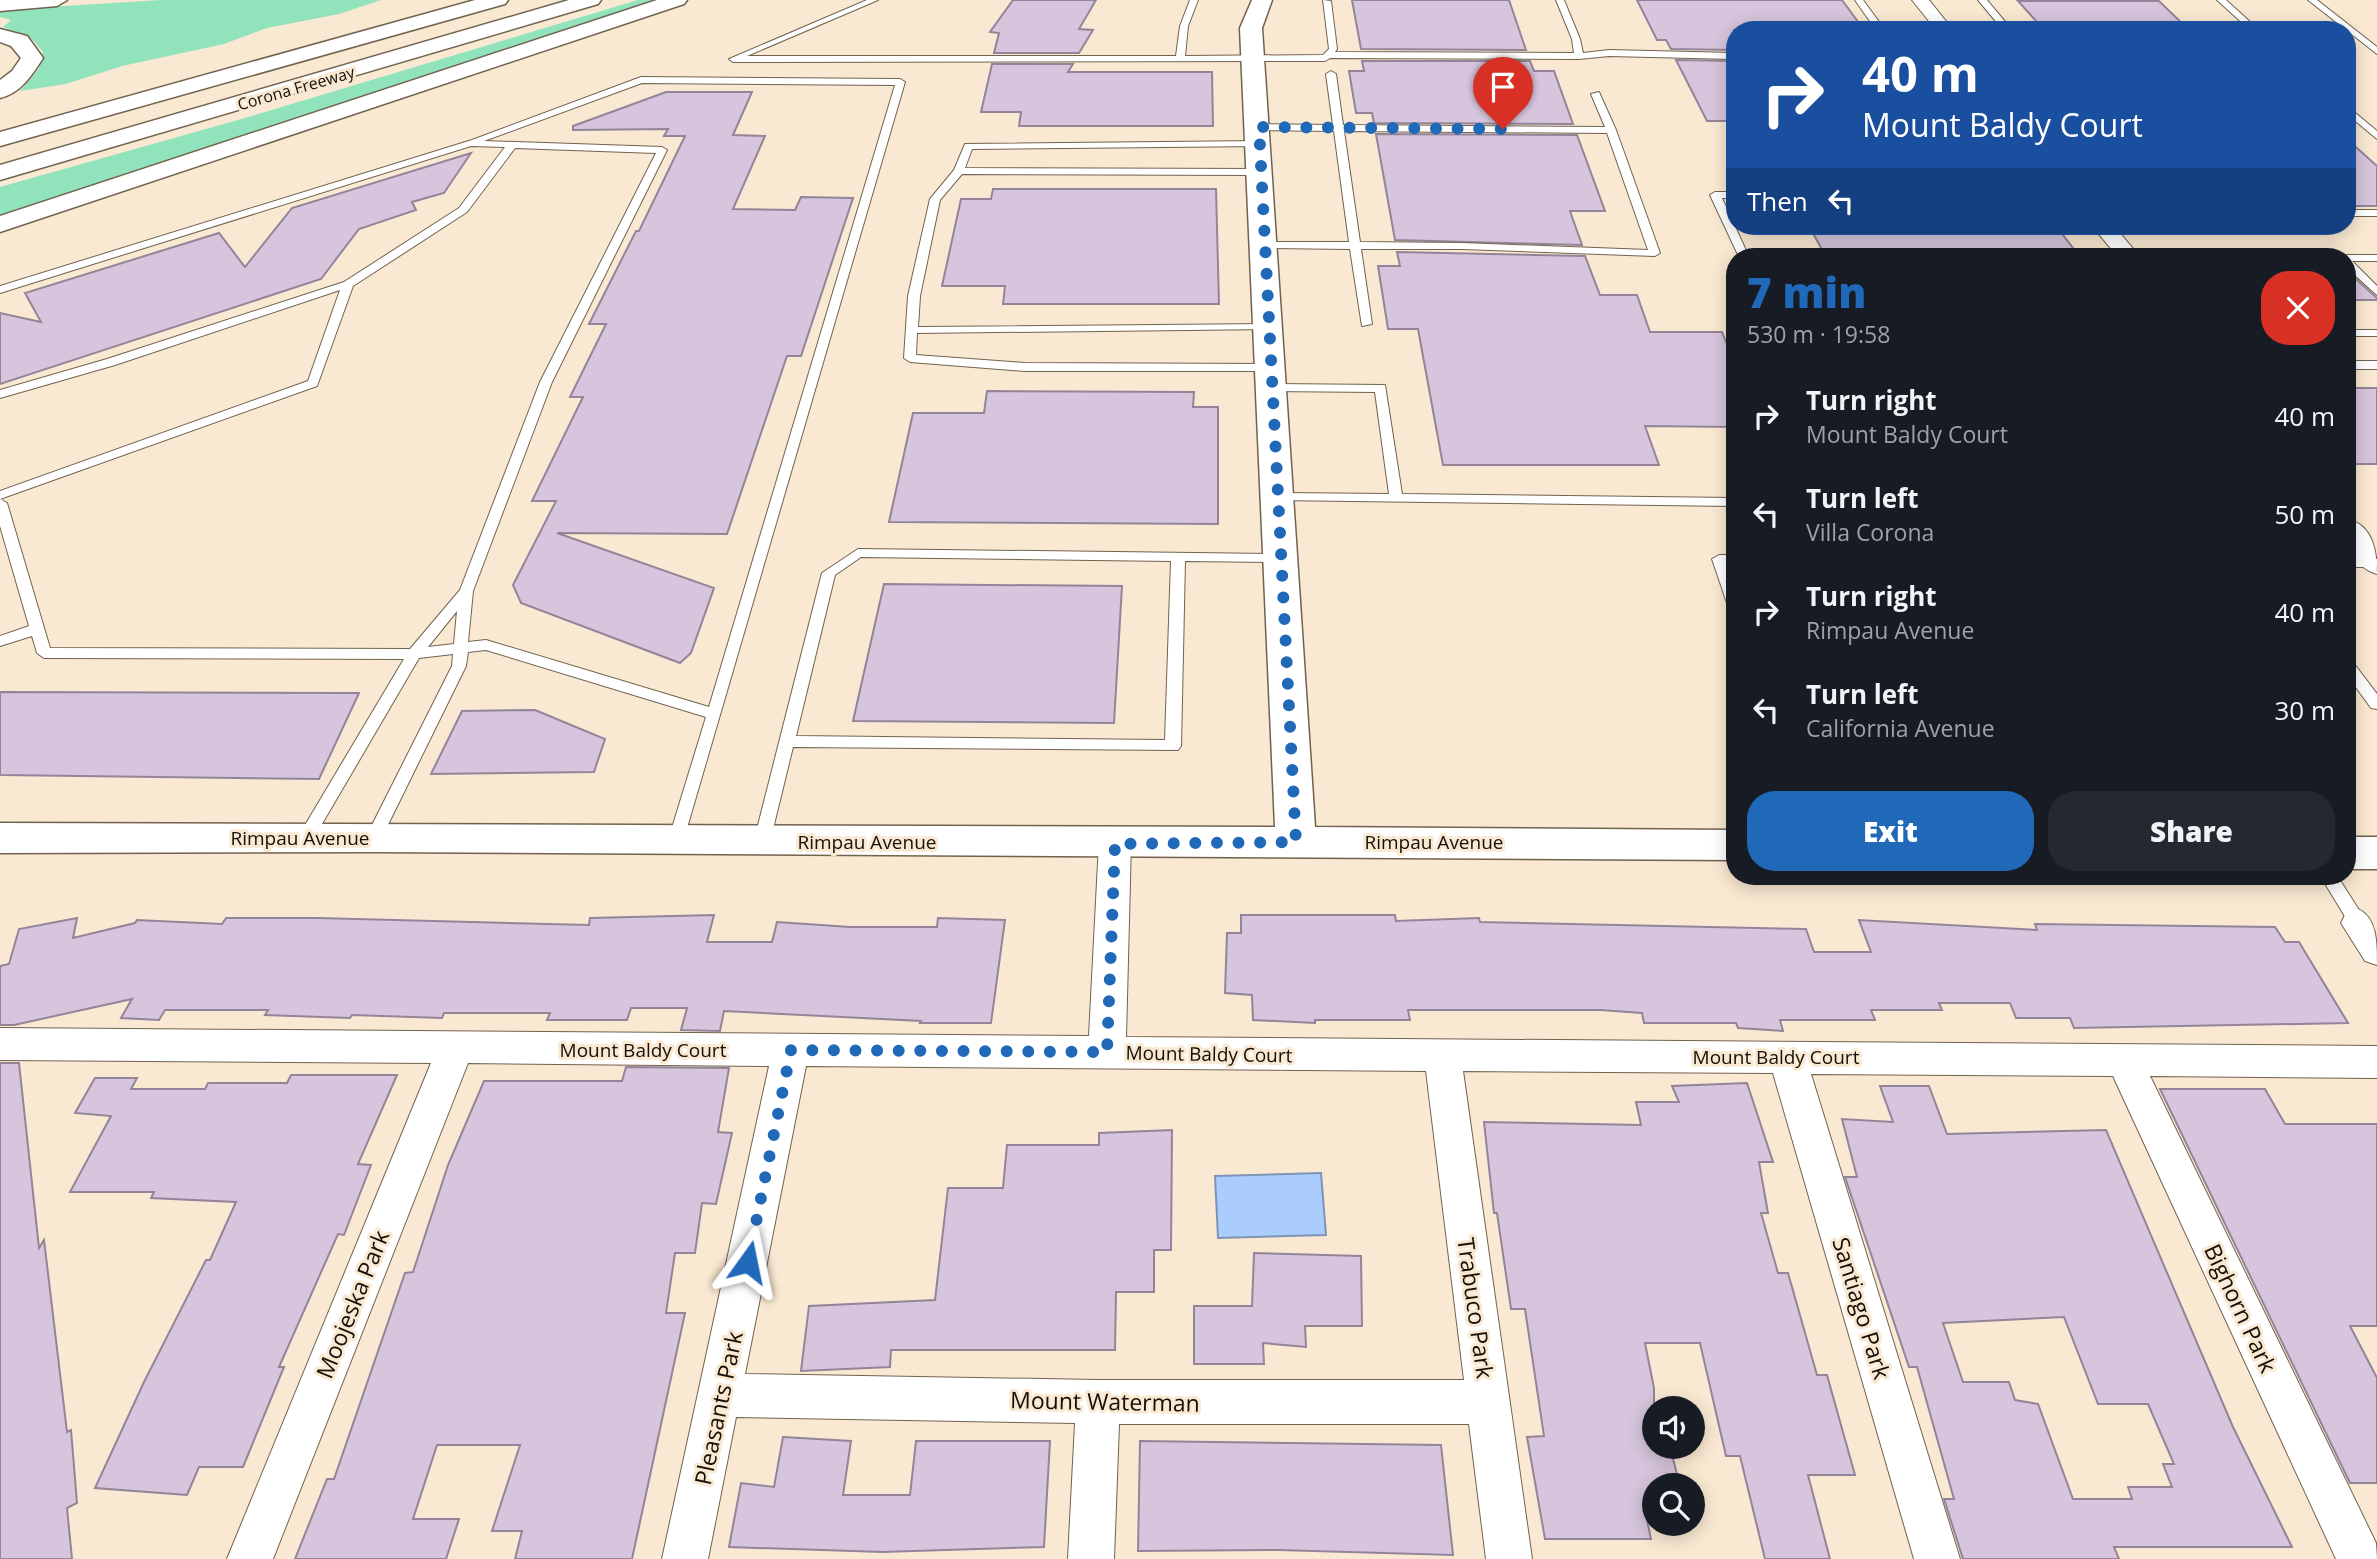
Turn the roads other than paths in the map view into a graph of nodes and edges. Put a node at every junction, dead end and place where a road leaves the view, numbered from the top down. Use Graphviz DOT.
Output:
graph roads {
  1 [pos="57,0"];
  2 [pos="448,0"];
  3 [pos="498,0"];
  4 [pos="544,0"];
  5 [pos="591,0"];
  6 [pos="677,0"];
  7 [pos="874,0"];
  8 [pos="1194,0"];
  9 [pos="1262,0"];
  10 [pos="1560,0"];
  11 [pos="1859,0"];
  12 [pos="1920,0"];
  13 [pos="1982,0"];
  14 [pos="2221,0"];
  15 [pos="2312,0"];
  16 [pos="1327,1"];
  17 [pos="0,5"];
  18 [pos="1874,21"];
  19 [pos="1938,21"];
  20 [pos="2000,21"];
  21 [pos="2245,21"];
  22 [pos="2339,21"];
  23 [pos="0,35"];
  24 [pos="2356,35"];
  25 [pos="2377,51"];
  26 [pos="1330,55"];
  27 [pos="1579,56"];
  28 [pos="1726,56"];
  29 [pos="1254,57"];
  30 [pos="1180,58"];
  31 [pos="1331,74"];
  32 [pos="0,91"];
  33 [pos="1596,94"];
  34 [pos="2356,117"];
  35 [pos="0,123"];
  36 [pos="1340,128"];
  37 [pos="1611,130"];
  38 [pos="2377,136"];
  39 [pos="0,139"];
  40 [pos="470,143"];
  41 [pos="512,145"];
  42 [pos="1260,148"];
  43 [pos="0,156"];
  44 [pos="959,171"];
  45 [pos="0,173"];
  46 [pos="1726,195"];
  47 [pos="2356,213"];
  48 [pos="2377,213"];
  49 [pos="1726,219"];
  50 [pos="0,224"];
  51 [pos="1265,245"];
  52 [pos="1353,245"];
  53 [pos="2377,258"];
  54 [pos="2356,259"];
  55 [pos="2356,270"];
  56 [pos="348,284"];
  57 [pos="0,290"];
  58 [pos="2377,292"];
  59 [pos="1366,324"];
  60 [pos="1270,327"];
  61 [pos="912,330"];
  62 [pos="2356,333"];
  63 [pos="2377,333"];
  64 [pos="2356,365"];
  65 [pos="2377,365"];
  66 [pos="1273,378"];
  67 [pos="0,394"];
  68 [pos="0,495"];
  69 [pos="1279,498"];
  70 [pos="1396,498"];
  71 [pos="1726,502"];
  72 [pos="0,503"];
  73 [pos="2356,538"];
  74 [pos="1178,556"];
  75 [pos="1282,558"];
  76 [pos="1726,559"];
  77 [pos="2356,563"];
  78 [pos="2376,564"];
  79 [pos="1726,580"];
  80 [pos="466,592"];
  81 [pos="37,629"];
  82 [pos="0,641"];
  83 [pos="461,648"];
  84 [pos="414,654"];
  85 [pos="2356,677"];
  86 [pos="2376,704"];
  87 [pos="714,714"];
  88 [pos="787,741"];
  89 [pos="306,837"];
  90 [pos="374,837"];
  91 [pos="0,838"];
  92 [pos="676,841"];
  93 [pos="762,841"];
  94 [pos="1296,842"];
  95 [pos="1115,844"];
  96 [pos="1726,845"];
  97 [pos="2356,853"];
  98 [pos="2377,853"];
  99 [pos="2334,885"];
  100 [pos="2358,923"];
  101 [pos="2377,951"];
  102 [pos="0,1044"];
  103 [pos="454,1049"];
  104 [pos="791,1050"];
  105 [pos="1107,1052"];
  106 [pos="1443,1056"];
  107 [pos="1787,1057"];
  108 [pos="2123,1058"];
  109 [pos="2377,1062"];
  110 [pos="722,1395"];
  111 [pos="1098,1402"];
  112 [pos="1489,1402"];
  113 [pos="250,1559"];
  114 [pos="685,1559"];
  115 [pos="1091,1559"];
  116 [pos="1509,1559"];
  117 [pos="1937,1559"];
  118 [pos="2360,1559"];
  1 -- 17 [label="main road"];
  2 -- 35 [label="main road"];
  3 -- 39 [label="main road"];
  4 -- 43 [label="main road"];
  5 -- 45 [label="main road, Corona Freeway"];
  6 -- 50 [label="main road"];
  7 -- 30 [label="lane"];
  8 -- 30 [label="lane"];
  9 -- 29 [label="main road"];
  10 -- 27 [label="lane"];
  11 -- 18 [label="lane"];
  12 -- 19 [label="street"];
  13 -- 20 [label="lane"];
  14 -- 21 [label="lane"];
  15 -- 22 [label="lane"];
  16 -- 26 [label="lane"];
  23 -- 32 [label="main road"];
  24 -- 25 [label="lane"];
  26 -- 27 [label="lane"];
  26 -- 29 [label="lane"];
  27 -- 28 [label="lane"];
  29 -- 30 [label="lane"];
  29 -- 42 [label="main road"];
  31 -- 36 [label="lane"];
  33 -- 37 [label="lane"];
  34 -- 38 [label="lane"];
  36 -- 37 [label="lane"];
  36 -- 42 [label="lane"];
  36 -- 52 [label="lane"];
  37 -- 52 [label="lane"];
  40 -- 41 [label="lane"];
  40 -- 57 [label="lane"];
  40 -- 87 [label="lane"];
  41 -- 56 [label="lane"];
  41 -- 80 [label="lane"];
  42 -- 44 [label="lane"];
  42 -- 44 [label="lane"];
  42 -- 51 [label="main road"];
  44 -- 61 [label="lane"];
  46 -- 49 [label="lane"];
  47 -- 48 [label="lane"];
  51 -- 52 [label="lane"];
  51 -- 60 [label="main road"];
  52 -- 59 [label="lane"];
  53 -- 54 [label="lane"];
  55 -- 58 [label="lane"];
  56 -- 67 [label="lane"];
  56 -- 68 [label="lane"];
  60 -- 61 [label="lane"];
  60 -- 66 [label="main road"];
  61 -- 66 [label="lane"];
  62 -- 63 [label="lane"];
  64 -- 65 [label="lane"];
  66 -- 69 [label="main road"];
  66 -- 70 [label="lane"];
  69 -- 70 [label="lane"];
  69 -- 75 [label="main road"];
  70 -- 71 [label="lane"];
  72 -- 81 [label="lane"];
  73 -- 78 [label="street"];
  74 -- 75 [label="lane"];
  74 -- 88 [label="lane"];
  74 -- 88 [label="lane"];
  75 -- 94 [label="main road"];
  76 -- 79 [label="lane"];
  77 -- 78 [label="lane"];
  80 -- 83 [label="lane"];
  80 -- 84 [label="lane"];
  81 -- 82 [label="lane"];
  81 -- 84 [label="lane"];
  83 -- 84 [label="lane"];
  83 -- 87 [label="lane"];
  83 -- 90 [label="lane"];
  84 -- 89 [label="lane"];
  85 -- 86 [label="lane"];
  87 -- 92 [label="lane"];
  88 -- 93 [label="lane"];
  89 -- 90 [label="main road, Rimpau Avenue"];
  89 -- 91 [label="main road, Rimpau Avenue"];
  90 -- 92 [label="main road, Rimpau Avenue"];
  92 -- 93 [label="main road, Rimpau Avenue"];
  93 -- 95 [label="main road, Rimpau Avenue"];
  94 -- 95 [label="main road, Rimpau Avenue"];
  94 -- 96 [label="main road, Rimpau Avenue"];
  95 -- 105 [label="street"];
  97 -- 98 [label="main road"];
  99 -- 100 [label="lane"];
  100 -- 101 [label="street"];
  102 -- 103 [label="street, Mount Baldy Court"];
  103 -- 104 [label="street, Mount Baldy Court"];
  103 -- 113 [label="street, Moojeska Park"];
  104 -- 105 [label="street, Mount Baldy Court"];
  104 -- 110 [label="street, Pleasants Park"];
  105 -- 106 [label="street, Mount Baldy Court"];
  106 -- 107 [label="street, Mount Baldy Court"];
  106 -- 112 [label="street, Trabuco Park"];
  107 -- 108 [label="street, Mount Baldy Court"];
  107 -- 117 [label="street, Santiago Park"];
  108 -- 109 [label="street, Mount Baldy Court"];
  108 -- 118 [label="street, Bighorn Park"];
  110 -- 111 [label="street, Mount Waterman"];
  110 -- 114 [label="street, Pleasants Park"];
  111 -- 112 [label="street, Mount Waterman"];
  111 -- 115 [label="street"];
  112 -- 116 [label="street, Trabuco Park"];
}
